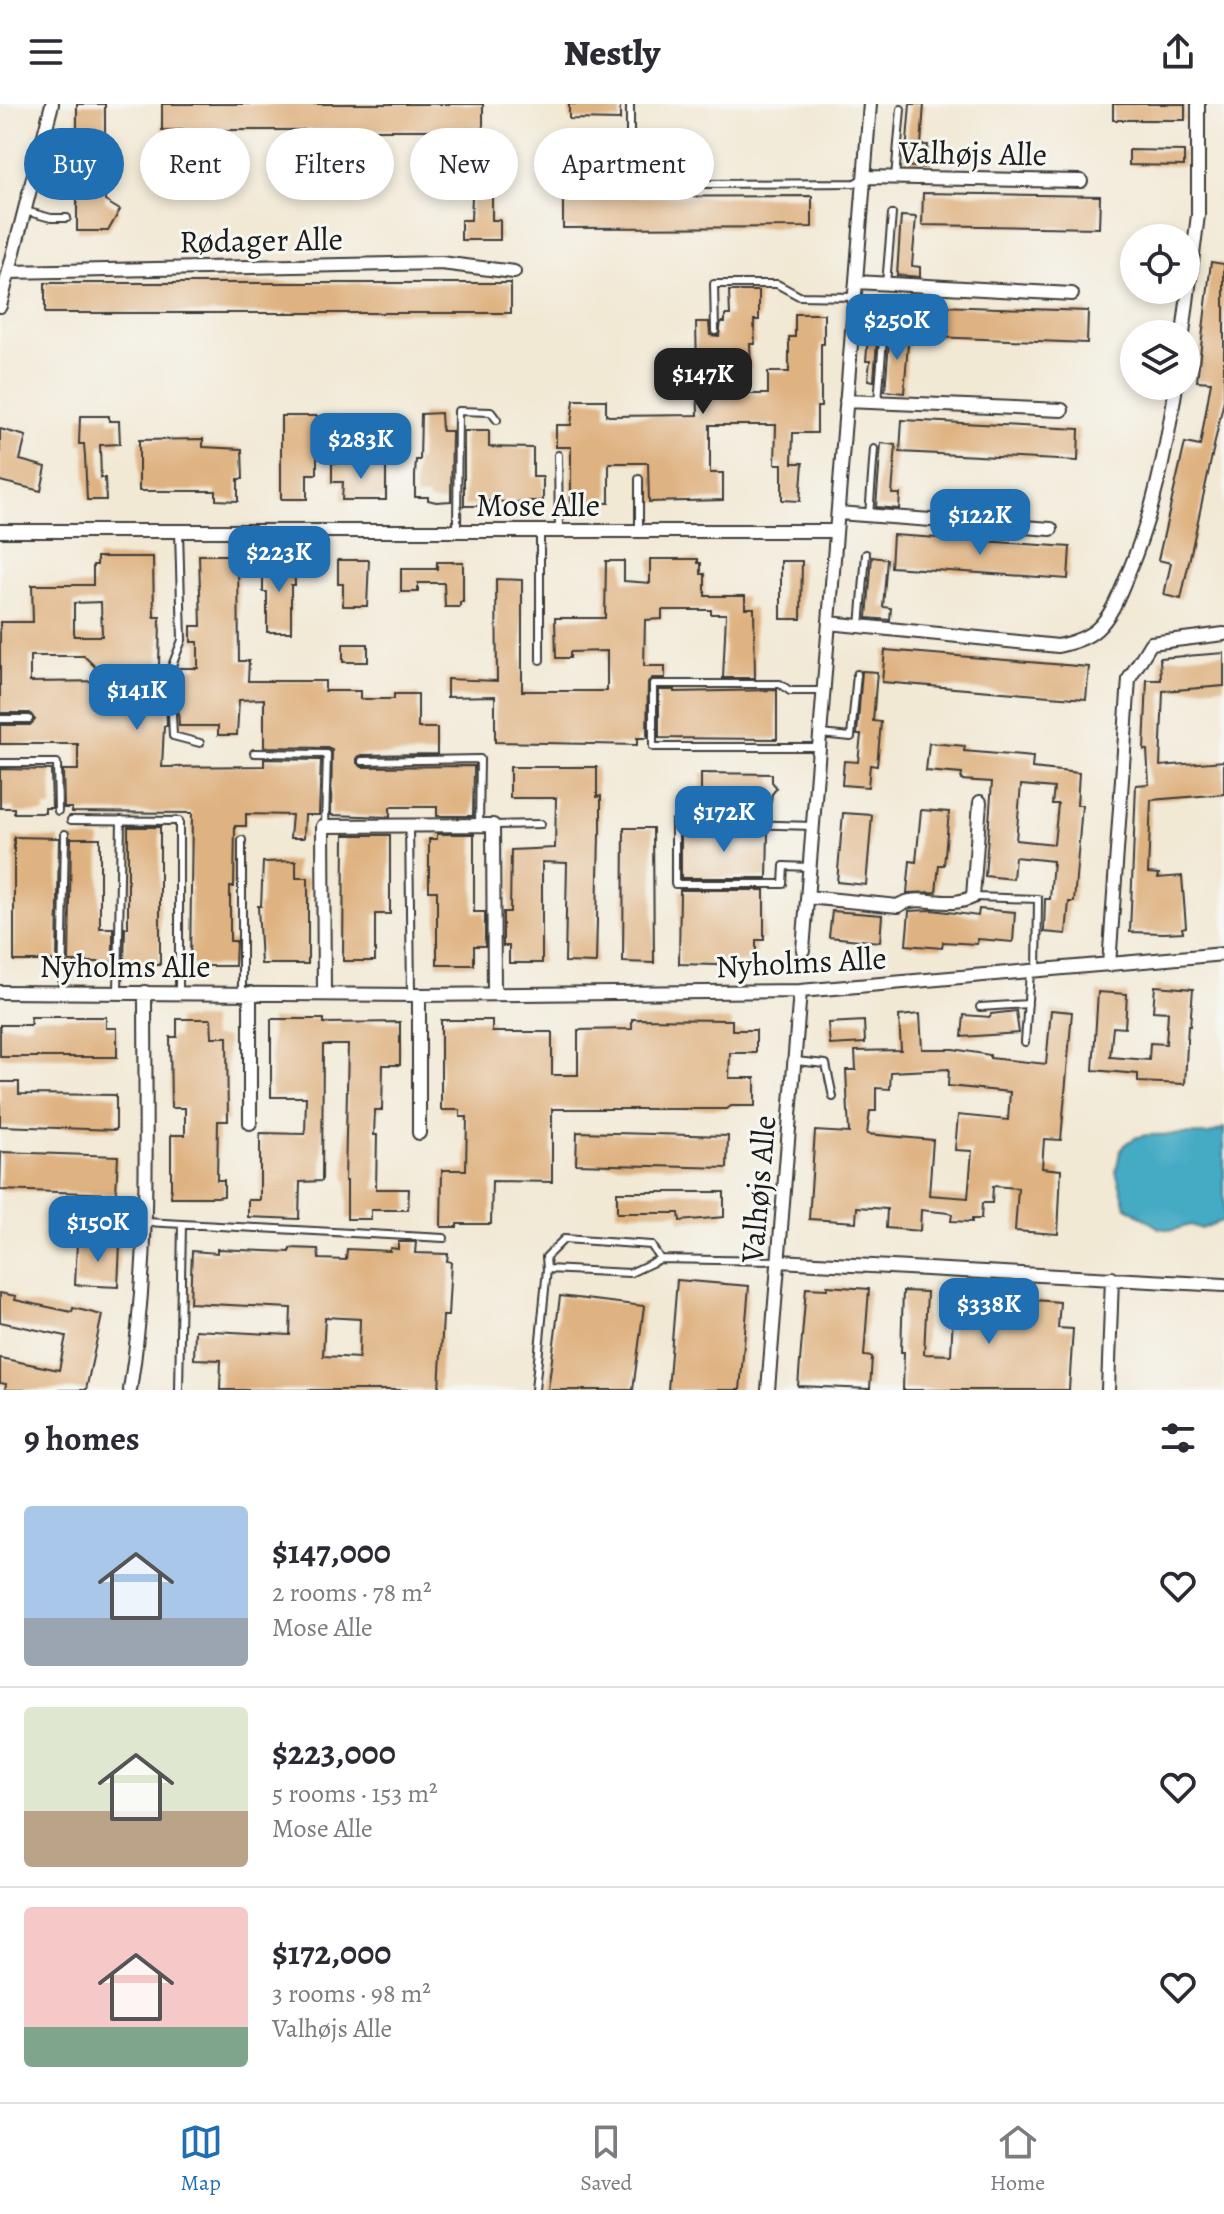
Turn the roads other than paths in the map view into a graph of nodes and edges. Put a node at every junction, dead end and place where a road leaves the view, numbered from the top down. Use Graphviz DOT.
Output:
graph roads {
  1 [pos="52,104"];
  2 [pos="630,104"];
  3 [pos="870,104"];
  4 [pos="1198,104"];
  5 [pos="901,109"];
  6 [pos="630,128"];
  7 [pos="864,177"];
  8 [pos="895,178"];
  9 [pos="1081,181"];
  10 [pos="714,184"];
  11 [pos="25,211"];
  12 [pos="892,214"];
  13 [pos="67,218"];
  14 [pos="9,272"];
  15 [pos="514,272"];
  16 [pos="856,282"];
  17 [pos="886,284"];
  18 [pos="1072,294"];
  19 [pos="855,297"];
  20 [pos="0,306"];
  21 [pos="1185,320"];
  22 [pos="884,326"];
  23 [pos="715,331"];
  24 [pos="1174,400"];
  25 [pos="846,401"];
  26 [pos="878,402"];
  27 [pos="1062,410"];
  28 [pos="497,420"];
  29 [pos="874,449"];
  30 [pos="558,455"];
  31 [pos="639,479"];
  32 [pos="838,513"];
  33 [pos="869,516"];
  34 [pos="1051,529"];
  35 [pos="0,531"];
  36 [pos="179,531"];
  37 [pos="457,531"];
  38 [pos="540,531"];
  39 [pos="559,531"];
  40 [pos="639,531"];
  41 [pos="836,531"];
  42 [pos="866,554"];
  43 [pos="829,623"];
  44 [pos="860,627"];
  45 [pos="1224,634"];
  46 [pos="540,660"];
  47 [pos="857,674"];
  48 [pos="823,691"];
  49 [pos="0,719"];
  50 [pos="29,719"];
  51 [pos="820,741"];
  52 [pos="200,743"];
  53 [pos="254,753"];
  54 [pos="362,761"];
  55 [pos="0,763"];
  56 [pos="980,802"];
  57 [pos="58,811"];
  58 [pos="71,820"];
  59 [pos="121,820"];
  60 [pos="541,824"];
  61 [pos="486,825"];
  62 [pos="325,826"];
  63 [pos="409,826"];
  64 [pos="813,826"];
  65 [pos="65,834"];
  66 [pos="242,840"];
  67 [pos="809,867"];
  68 [pos="807,897"];
  69 [pos="973,897"];
  70 [pos="803,950"];
  71 [pos="1224,954"];
  72 [pos="1109,965"];
  73 [pos="1034,972"];
  74 [pos="800,991"];
  75 [pos="0,992"];
  76 [pos="62,992"];
  77 [pos="118,992"];
  78 [pos="145,992"];
  79 [pos="179,992"];
  80 [pos="246,993"];
  81 [pos="324,994"];
  82 [pos="494,994"];
  83 [pos="415,995"];
  84 [pos="1028,1004"];
  85 [pos="980,1007"];
  86 [pos="1025,1042"];
  87 [pos="795,1061"];
  88 [pos="833,1097"];
  89 [pos="250,1123"];
  90 [pos="419,1133"];
  91 [pos="146,1222"];
  92 [pos="182,1224"];
  93 [pos="444,1238"];
  94 [pos="660,1259"];
  95 [pos="779,1261"];
  96 [pos="547,1269"];
  97 [pos="1112,1278"];
  98 [pos="1224,1285"];
  99 [pos="130,1390"];
  100 [pos="179,1390"];
  101 [pos="535,1390"];
  102 [pos="768,1390"];
  103 [pos="1108,1390"];
  1 -- 11 [label="street"];
  2 -- 6 [label="lane"];
  3 -- 7 [label="street, Valhøjs Alle"];
  4 -- 21 [label="street"];
  5 -- 8 [label="lane"];
  7 -- 8 [label="street, Valhøjs Alle"];
  7 -- 10 [label="lane, Valhøjs Alle"];
  7 -- 16 [label="street, Valhøjs Alle"];
  8 -- 9 [label="street, Valhøjs Alle"];
  11 -- 13 [label="lane"];
  11 -- 14 [label="street"];
  12 -- 17 [label="lane"];
  14 -- 15 [label="street, Rødager Alle"];
  14 -- 20 [label="street"];
  16 -- 17 [label="street"];
  16 -- 19 [label="street, Valhøjs Alle"];
  17 -- 18 [label="street"];
  19 -- 23 [label="lane"];
  19 -- 25 [label="street, Valhøjs Alle"];
  22 -- 26 [label="lane"];
  24 -- 44 [label="street"];
  25 -- 26 [label="street"];
  25 -- 32 [label="street, Valhøjs Alle"];
  26 -- 27 [label="street"];
  28 -- 37 [label="lane"];
  29 -- 33 [label="lane"];
  30 -- 39 [label="lane"];
  31 -- 40 [label="lane"];
  32 -- 33 [label="street"];
  32 -- 41 [label="street, Valhøjs Alle"];
  33 -- 34 [label="street"];
  35 -- 36 [label="street, Mose Alle"];
  36 -- 37 [label="street, Mose Alle"];
  36 -- 52 [label="lane"];
  37 -- 38 [label="street, Mose Alle"];
  38 -- 39 [label="street, Mose Alle"];
  38 -- 46 [label="lane"];
  39 -- 40 [label="street, Mose Alle"];
  40 -- 41 [label="street, Mose Alle"];
  41 -- 43 [label="street, Valhøjs Alle"];
  42 -- 44 [label="lane"];
  43 -- 44 [label="street"];
  43 -- 48 [label="street, Valhøjs Alle"];
  45 -- 72 [label="street"];
  47 -- 51 [label="lane"];
  48 -- 51 [label="street, Valhøjs Alle"];
  48 -- 51 [label="lane"];
  49 -- 50 [label="lane"];
  51 -- 64 [label="street, Valhøjs Alle"];
  53 -- 62 [label="lane"];
  54 -- 61 [label="lane"];
  55 -- 57 [label="lane"];
  56 -- 69 [label="street"];
  58 -- 59 [label="lane"];
  59 -- 77 [label="lane"];
  59 -- 79 [label="lane"];
  60 -- 61 [label="lane"];
  61 -- 63 [label="street"];
  61 -- 82 [label="street"];
  62 -- 63 [label="street"];
  62 -- 81 [label="street"];
  63 -- 83 [label="lane"];
  64 -- 67 [label="street, Valhøjs Alle"];
  64 -- 67 [label="lane"];
  65 -- 76 [label="lane"];
  66 -- 80 [label="lane"];
  67 -- 68 [label="street, Valhøjs Alle"];
  68 -- 69 [label="street"];
  68 -- 70 [label="street, Valhøjs Alle"];
  69 -- 73 [label="lane"];
  71 -- 72 [label="street, Nyholms Alle"];
  72 -- 73 [label="street, Nyholms Alle"];
  73 -- 74 [label="street, Nyholms Alle"];
  73 -- 84 [label="lane"];
  74 -- 82 [label="street, Nyholms Alle"];
  74 -- 87 [label="street, Valhøjs Alle"];
  75 -- 76 [label="street, Nyholms Alle"];
  76 -- 77 [label="street, Nyholms Alle"];
  77 -- 78 [label="street, Nyholms Alle"];
  78 -- 79 [label="street, Nyholms Alle"];
  78 -- 91 [label="street"];
  79 -- 80 [label="street, Nyholms Alle"];
  80 -- 81 [label="street, Nyholms Alle"];
  80 -- 89 [label="street, Nyholms Alle"];
  81 -- 83 [label="street, Nyholms Alle"];
  82 -- 83 [label="street, Nyholms Alle"];
  83 -- 90 [label="street"];
  84 -- 85 [label="lane"];
  84 -- 86 [label="lane"];
  87 -- 88 [label="lane"];
  87 -- 95 [label="street, Valhøjs Alle"];
  91 -- 92 [label="lane"];
  91 -- 99 [label="street"];
  92 -- 93 [label="lane"];
  92 -- 100 [label="lane"];
  94 -- 95 [label="lane"];
  94 -- 96 [label="lane"];
  94 -- 96 [label="lane"];
  95 -- 97 [label="street"];
  95 -- 102 [label="street, Valhøjs Alle"];
  96 -- 101 [label="lane"];
  97 -- 98 [label="street"];
  97 -- 103 [label="street"];
}
